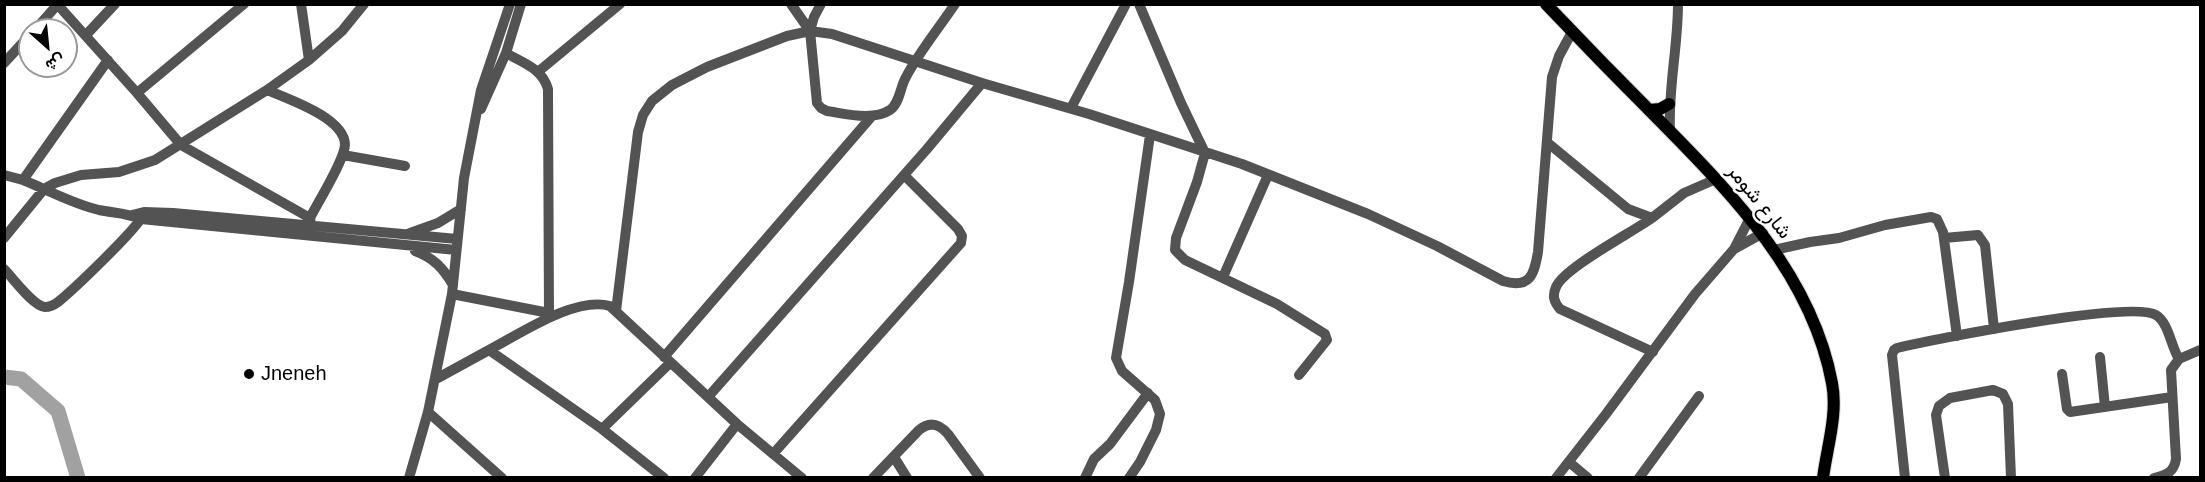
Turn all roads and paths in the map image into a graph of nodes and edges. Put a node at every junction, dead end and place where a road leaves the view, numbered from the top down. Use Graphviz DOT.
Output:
graph roads {
  1 [pos="115,4"];
  2 [pos="244,4"];
  3 [pos="301,4"];
  4 [pos="364,4"];
  5 [pos="620,4"];
  6 [pos="790,4"];
  7 [pos="821,4"];
  8 [pos="955,4"];
  9 [pos="1126,4"];
  10 [pos="1139,4"];
  11 [pos="1546,4"];
  12 [pos="1678,4"];
  13 [pos="57,5"];
  14 [pos="513,5"];
  15 [pos="46,18"];
  16 [pos="810,32"];
  17 [pos="1572,32"];
  18 [pos="86,35"];
  19 [pos="18,48"];
  20 [pos="506,53"];
  21 [pos="108,60"];
  22 [pos="309,60"];
  23 [pos="916,61"];
  24 [pos="4,63"];
  25 [pos="539,71"];
  26 [pos="982,83"];
  27 [pos="267,90"];
  28 [pos="138,93"];
  29 [pos="1668,104"];
  30 [pos="1071,108"];
  31 [pos="1649,110"];
  32 [pos="872,116"];
  33 [pos="476,120"];
  34 [pos="1670,131"];
  35 [pos="1150,135"];
  36 [pos="1548,143"];
  37 [pos="181,145"];
  38 [pos="1205,153"];
  39 [pos="343,154"];
  40 [pos="405,166"];
  41 [pos="4,175"];
  42 [pos="904,175"];
  43 [pos="1268,175"];
  44 [pos="1716,179"];
  45 [pos="23,180"];
  46 [pos="44,189"];
  47 [pos="461,209"];
  48 [pos="139,215"];
  49 [pos="1652,218"];
  50 [pos="1750,218"];
  51 [pos="312,227"];
  52 [pos="1763,233"];
  53 [pos="4,238"];
  54 [pos="1944,238"];
  55 [pos="403,240"];
  56 [pos="457,245"];
  57 [pos="1734,249"];
  58 [pos="1774,250"];
  59 [pos="4,269"];
  60 [pos="1223,276"];
  61 [pos="453,290"];
  62 [pos="616,311"];
  63 [pos="549,316"];
  64 [pos="1994,329"];
  65 [pos="1957,336"];
  66 [pos="489,350"];
  67 [pos="2200,350"];
  68 [pos="1653,352"];
  69 [pos="2100,357"];
  70 [pos="2179,359"];
  71 [pos="667,360"];
  72 [pos="2062,374"];
  73 [pos="1299,375"];
  74 [pos="436,379"];
  75 [pos="1148,393"];
  76 [pos="1699,396"];
  77 [pos="708,397"];
  78 [pos="2172,397"];
  79 [pos="2105,407"];
  80 [pos="428,412"];
  81 [pos="737,424"];
  82 [pos="602,429"];
  83 [pos="773,454"];
  84 [pos="894,457"];
  85 [pos="1569,462"];
  86 [pos="2172,475"];
  87 [pos="408,477"];
  88 [pos="502,477"];
  89 [pos="664,477"];
  90 [pos="695,477"];
  91 [pos="802,477"];
  92 [pos="873,477"];
  93 [pos="907,477"];
  94 [pos="980,477"];
  95 [pos="1085,477"];
  96 [pos="1129,477"];
  97 [pos="1556,477"];
  98 [pos="1588,477"];
  99 [pos="1639,477"];
  100 [pos="1823,477"];
  101 [pos="1905,477"];
  102 [pos="1945,477"];
  103 [pos="2011,477"];
  104 [pos="2154,477"];
  1 -- 18 [label="street"];
  2 -- 28 [label="street"];
  3 -- 22 [label="street"];
  4 -- 22 [label="street"];
  5 -- 25 [label="street"];
  6 -- 16 [label="street"];
  7 -- 16 [label="street"];
  8 -- 23 [label="street"];
  9 -- 30 [label="street"];
  10 -- 38 [label="street"];
  11 -- 17 [label="main road, شارع شومر"];
  12 -- 29 [label="street"];
  13 -- 15 [label="street"];
  13 -- 18 [label="street"];
  14 -- 20 [label="street"];
  14 -- 33 [label="street"];
  16 -- 23 [label="street"];
  16 -- 32 [label="street"];
  16 -- 62 [label="street"];
  17 -- 31 [label="main road, شارع شومر"];
  17 -- 36 [label="street"];
  18 -- 21 [label="street"];
  19 -- 24 [label="street"];
  20 -- 25 [label="street"];
  20 -- 33 [label="street"];
  21 -- 28 [label="street"];
  21 -- 45 [label="street"];
  22 -- 27 [label="street"];
  23 -- 26 [label="street"];
  23 -- 32 [label="street"];
  25 -- 63 [label="street"];
  26 -- 30 [label="street"];
  26 -- 42 [label="street"];
  27 -- 37 [label="street"];
  27 -- 39 [label="street"];
  28 -- 37 [label="street"];
  29 -- 31 [label="main road"];
  29 -- 34 [label="street"];
  30 -- 35 [label="street"];
  31 -- 34 [label="main road, شارع شومر"];
  32 -- 71 [label="street"];
  33 -- 47 [label="street"];
  34 -- 44 [label="main road, شارع شومر"];
  35 -- 38 [label="street"];
  35 -- 75 [label="street"];
  36 -- 43 [label="street"];
  36 -- 49 [label="street"];
  37 -- 46 [label="street"];
  37 -- 51 [label="street"];
  38 -- 43 [label="street"];
  38 -- 60 [label="street"];
  39 -- 40 [label="street"];
  39 -- 51 [label="street"];
  41 -- 45 [label="street"];
  42 -- 77 [label="street"];
  42 -- 83 [label="street"];
  43 -- 60 [label="street"];
  44 -- 49 [label="street"];
  44 -- 50 [label="main road, شارع شومر"];
  45 -- 46 [label="street"];
  46 -- 48 [label="street"];
  46 -- 53 [label="street"];
  47 -- 55 [label="street"];
  47 -- 56 [label="street"];
  48 -- 51 [label="street"];
  48 -- 59 [label="street"];
  49 -- 68 [label="street"];
  50 -- 52 [label="main road, شارع شومر"];
  50 -- 57 [label="street"];
  51 -- 55 [label="street"];
  52 -- 57 [label="street"];
  52 -- 58 [label="main road, شارع شومر"];
  54 -- 58 [label="street"];
  54 -- 64 [label="street"];
  54 -- 65 [label="street"];
  55 -- 56 [label="street"];
  55 -- 61 [label="street"];
  56 -- 61 [label="street"];
  57 -- 68 [label="street"];
  58 -- 100 [label="main road, شارع شومر"];
  60 -- 73 [label="street"];
  61 -- 63 [label="street"];
  61 -- 74 [label="street"];
  62 -- 63 [label="street"];
  62 -- 71 [label="street"];
  63 -- 66 [label="street"];
  64 -- 65 [label="street"];
  64 -- 70 [label="street"];
  65 -- 101 [label="street"];
  66 -- 74 [label="street"];
  66 -- 82 [label="street"];
  67 -- 70 [label="street"];
  68 -- 85 [label="street"];
  69 -- 79 [label="street"];
  70 -- 78 [label="street"];
  71 -- 77 [label="street"];
  71 -- 82 [label="street"];
  72 -- 79 [label="street"];
  74 -- 80 [label="street"];
  75 -- 95 [label="street"];
  75 -- 96 [label="street"];
  76 -- 99 [label="street"];
  77 -- 81 [label="street"];
  78 -- 79 [label="street"];
  78 -- 86 [label="street"];
  80 -- 87 [label="street"];
  80 -- 88 [label="street"];
  81 -- 83 [label="street"];
  81 -- 90 [label="street"];
  82 -- 89 [label="street"];
  83 -- 91 [label="street"];
  84 -- 92 [label="street"];
  84 -- 93 [label="street"];
  84 -- 94 [label="street"];
  85 -- 97 [label="street"];
  85 -- 98 [label="street"];
  86 -- 104 [label="street"];
  102 -- 103 [label="street"];
}
